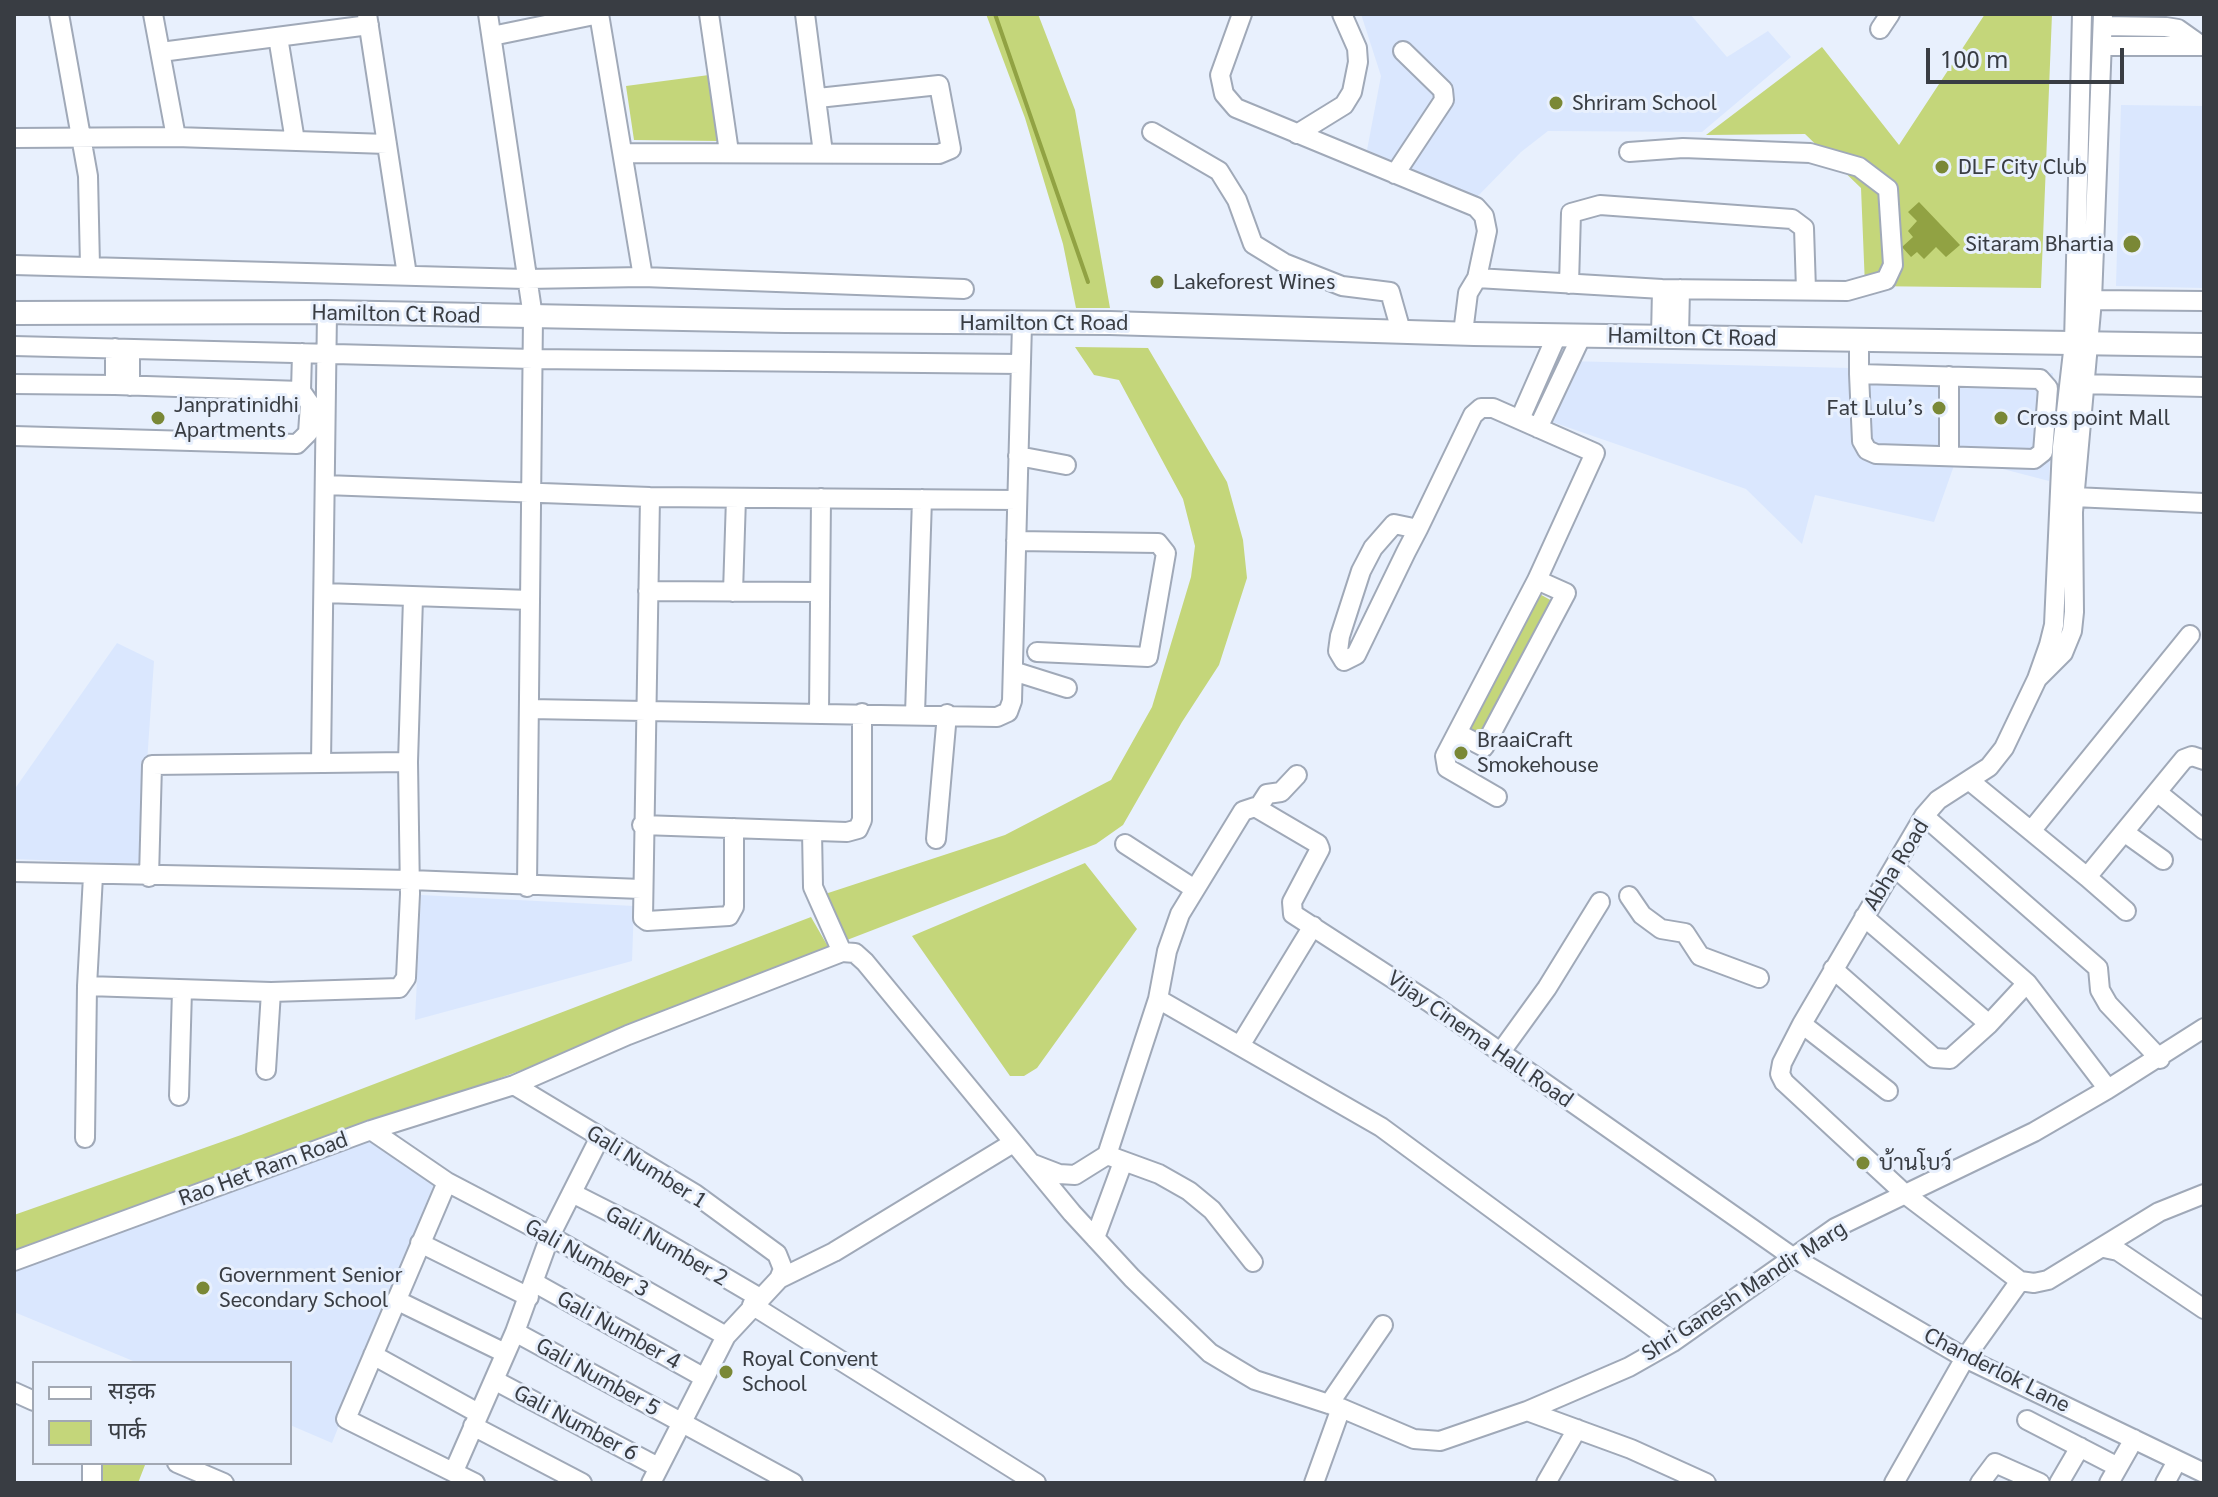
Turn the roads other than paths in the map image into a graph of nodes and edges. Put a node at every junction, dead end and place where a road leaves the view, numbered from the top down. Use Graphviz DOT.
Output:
graph roads {
  1 [pos="59,14"];
  2 [pos="153,14"];
  3 [pos="488,14"];
  4 [pos="599,14"];
  5 [pos="709,14"];
  6 [pos="805,14"];
  7 [pos="1242,14"];
  8 [pos="1342,14"];
  9 [pos="2082,14"];
  10 [pos="368,20"];
  11 [pos="2103,20"];
  12 [pos="492,36"];
  13 [pos="278,37"];
  14 [pos="2104,46"];
  15 [pos="2203,46"];
  16 [pos="1403,51"];
  17 [pos="161,52"];
  18 [pos="818,98"];
  19 [pos="1152,132"];
  20 [pos="1297,134"];
  21 [pos="82,137"];
  22 [pos="176,137"];
  23 [pos="14,138"];
  24 [pos="295,141"];
  25 [pos="387,144"];
  26 [pos="729,152"];
  27 [pos="1629,152"];
  28 [pos="625,153"];
  29 [pos="823,153"];
  30 [pos="1395,174"];
  31 [pos="14,265"];
  32 [pos="90,266"];
  33 [pos="407,275"];
  34 [pos="643,277"];
  35 [pos="1477,278"];
  36 [pos="526,279"];
  37 [pos="1569,284"];
  38 [pos="964,289"];
  39 [pos="1671,289"];
  40 [pos="1806,290"];
  41 [pos="2092,300"];
  42 [pos="2204,301"];
  43 [pos="327,312"];
  44 [pos="14,313"];
  45 [pos="533,317"];
  46 [pos="1022,324"];
  47 [pos="1401,331"];
  48 [pos="1469,333"];
  49 [pos="1557,335"];
  50 [pos="1582,335"];
  51 [pos="1670,337"];
  52 [pos="1859,339"];
  53 [pos="2081,343"];
  54 [pos="2204,345"];
  55 [pos="14,346"];
  56 [pos="123,348"];
  57 [pos="302,353"];
  58 [pos="327,353"];
  59 [pos="533,359"];
  60 [pos="1021,364"];
  61 [pos="1859,374"];
  62 [pos="1949,376"];
  63 [pos="14,384"];
  64 [pos="2082,384"];
  65 [pos="122,385"];
  66 [pos="2204,387"];
  67 [pos="301,391"];
  68 [pos="1520,419"];
  69 [pos="1538,428"];
  70 [pos="14,436"];
  71 [pos="2043,445"];
  72 [pos="2062,447"];
  73 [pos="1949,455"];
  74 [pos="1018,456"];
  75 [pos="1066,465"];
  76 [pos="325,485"];
  77 [pos="530,493"];
  78 [pos="650,497"];
  79 [pos="2074,497"];
  80 [pos="736,498"];
  81 [pos="821,498"];
  82 [pos="922,499"];
  83 [pos="1017,500"];
  84 [pos="2204,503"];
  85 [pos="1418,529"];
  86 [pos="1016,541"];
  87 [pos="1537,580"];
  88 [pos="648,591"];
  89 [pos="733,592"];
  90 [pos="820,592"];
  91 [pos="324,593"];
  92 [pos="413,598"];
  93 [pos="530,600"];
  94 [pos="2190,635"];
  95 [pos="1037,652"];
  96 [pos="1013,671"];
  97 [pos="2037,679"];
  98 [pos="1067,688"];
  99 [pos="529,709"];
  100 [pos="645,710"];
  101 [pos="819,713"];
  102 [pos="862,713"];
  103 [pos="915,714"];
  104 [pos="947,714"];
  105 [pos="1457,733"];
  106 [pos="2204,760"];
  107 [pos="408,762"];
  108 [pos="321,763"];
  109 [pos="1297,775"];
  110 [pos="1970,781"];
  111 [pos="2157,792"];
  112 [pos="1497,797"];
  113 [pos="1253,807"];
  114 [pos="1924,816"];
  115 [pos="642,825"];
  116 [pos="734,828"];
  117 [pos="2204,830"];
  118 [pos="812,831"];
  119 [pos="2031,831"];
  120 [pos="2124,832"];
  121 [pos="936,839"];
  122 [pos="1125,844"];
  123 [pos="2163,860"];
  124 [pos="1894,867"];
  125 [pos="14,872"];
  126 [pos="93,876"];
  127 [pos="149,877"];
  128 [pos="2087,877"];
  129 [pos="410,880"];
  130 [pos="527,887"];
  131 [pos="1193,888"];
  132 [pos="641,889"];
  133 [pos="1629,896"];
  134 [pos="1600,902"];
  135 [pos="2126,911"];
  136 [pos="1864,917"];
  137 [pos="1313,926"];
  138 [pos="842,952"];
  139 [pos="1833,969"];
  140 [pos="1759,978"];
  141 [pos="2027,983"];
  142 [pos="87,986"];
  143 [pos="182,990"];
  144 [pos="271,992"];
  145 [pos="1158,999"];
  146 [pos="1802,1024"];
  147 [pos="1989,1024"];
  148 [pos="2204,1028"];
  149 [pos="1241,1044"];
  150 [pos="1500,1053"];
  151 [pos="2160,1059"];
  152 [pos="266,1070"];
  153 [pos="514,1085"];
  154 [pos="2108,1089"];
  155 [pos="1888,1091"];
  156 [pos="179,1096"];
  157 [pos="371,1130"];
  158 [pos="600,1137"];
  159 [pos="85,1138"];
  160 [pos="1013,1143"];
  161 [pos="1115,1158"];
  162 [pos="1030,1163"];
  163 [pos="447,1182"];
  164 [pos="574,1194"];
  165 [pos="1905,1194"];
  166 [pos="2204,1194"];
  167 [pos="550,1236"];
  168 [pos="1095,1238"];
  169 [pos="420,1243"];
  170 [pos="2104,1248"];
  171 [pos="1794,1258"];
  172 [pos="14,1261"];
  173 [pos="1253,1262"];
  174 [pos="779,1279"];
  175 [pos="2020,1281"];
  176 [pos="532,1290"];
  177 [pos="396,1300"];
  178 [pos="756,1302"];
  179 [pos="2204,1309"];
  180 [pos="1383,1325"];
  181 [pos="515,1332"];
  182 [pos="726,1336"];
  183 [pos="1673,1342"];
  184 [pos="505,1353"];
  185 [pos="373,1355"];
  186 [pos="1965,1358"];
  187 [pos="703,1377"];
  188 [pos="494,1380"];
  189 [pos="1335,1406"];
  190 [pos="1527,1411"];
  191 [pos="476,1420"];
  192 [pos="2027,1420"];
  193 [pos="681,1423"];
  194 [pos="1577,1429"];
  195 [pos="2134,1439"];
  196 [pos="2080,1447"];
  197 [pos="2177,1461"];
  198 [pos="182,1465"];
  199 [pos="454,1471"];
  200 [pos="2204,1473"];
  201 [pos="654,1475"];
  202 [pos="2114,1475"];
  203 [pos="224,1483"];
  204 [pos="475,1483"];
  205 [pos="582,1483"];
  206 [pos="793,1483"];
  207 [pos="1036,1483"];
  208 [pos="1314,1483"];
  209 [pos="1546,1483"];
  210 [pos="1706,1483"];
  211 [pos="1894,1483"];
  212 [pos="1980,1483"];
  213 [pos="2040,1483"];
  214 [pos="2059,1483"];
  215 [pos="2165,1483"];
  1 -- 21 [label="street"];
  2 -- 17 [label="street"];
  3 -- 12 [label="street"];
  4 -- 12 [label="street"];
  4 -- 28 [label="street"];
  5 -- 26 [label="street"];
  6 -- 18 [label="street"];
  7 -- 20 [label="street"];
  8 -- 20 [label="street"];
  9 -- 53 [label="street"];
  10 -- 13 [label="street"];
  10 -- 25 [label="street"];
  11 -- 14 [label="street"];
  11 -- 15 [label="street"];
  12 -- 36 [label="street"];
  13 -- 17 [label="street"];
  13 -- 24 [label="street"];
  14 -- 15 [label="street"];
  14 -- 41 [label="street"];
  16 -- 30 [label="street"];
  17 -- 22 [label="street"];
  18 -- 29 [label="street"];
  18 -- 29 [label="street"];
  19 -- 47 [label="street"];
  20 -- 30 [label="street"];
  21 -- 22 [label="street"];
  21 -- 23 [label="street"];
  21 -- 32 [label="street"];
  22 -- 24 [label="street"];
  24 -- 25 [label="street"];
  25 -- 33 [label="street"];
  26 -- 28 [label="street"];
  26 -- 29 [label="street"];
  27 -- 40 [label="street"];
  28 -- 34 [label="street"];
  30 -- 35 [label="street"];
  31 -- 32 [label="street"];
  32 -- 33 [label="street"];
  33 -- 36 [label="street"];
  34 -- 36 [label="street"];
  34 -- 38 [label="street"];
  35 -- 37 [label="street"];
  35 -- 48 [label="street"];
  36 -- 45 [label="street"];
  37 -- 39 [label="street"];
  37 -- 40 [label="street"];
  39 -- 40 [label="street"];
  39 -- 51 [label="street"];
  41 -- 42 [label="street"];
  41 -- 53 [label="street"];
  43 -- 44 [label="main road, Hamilton Ct Road"];
  43 -- 45 [label="main road, Hamilton Ct Road"];
  43 -- 58 [label="street"];
  45 -- 46 [label="main road, Hamilton Ct Road"];
  45 -- 59 [label="street"];
  46 -- 47 [label="main road, Hamilton Ct Road"];
  46 -- 60 [label="street"];
  47 -- 48 [label="main road, Hamilton Ct Road"];
  48 -- 49 [label="main road, Hamilton Ct Road"];
  49 -- 50 [label="main road, Hamilton Ct Road"];
  49 -- 68 [label="street"];
  50 -- 51 [label="main road, Hamilton Ct Road"];
  50 -- 69 [label="street"];
  51 -- 52 [label="main road, Hamilton Ct Road"];
  52 -- 53 [label="main road, Hamilton Ct Road"];
  52 -- 61 [label="street"];
  53 -- 54 [label="main road, Hamilton Ct Road"];
  53 -- 64 [label="street, Abha Road"];
  53 -- 72 [label="street, Abha Road"];
  55 -- 56 [label="street"];
  56 -- 57 [label="street"];
  56 -- 65 [label="street"];
  57 -- 58 [label="street"];
  57 -- 67 [label="street"];
  58 -- 59 [label="street"];
  58 -- 76 [label="street"];
  59 -- 60 [label="street"];
  59 -- 77 [label="street"];
  60 -- 74 [label="street"];
  61 -- 62 [label="street"];
  61 -- 73 [label="street"];
  62 -- 71 [label="street"];
  62 -- 73 [label="street"];
  63 -- 65 [label="street"];
  64 -- 66 [label="street"];
  64 -- 79 [label="street, Abha Road"];
  65 -- 67 [label="street"];
  67 -- 70 [label="street"];
  68 -- 69 [label="street"];
  68 -- 85 [label="street"];
  69 -- 87 [label="street"];
  71 -- 72 [label="street"];
  71 -- 73 [label="street"];
  72 -- 97 [label="street, Abha Road"];
  74 -- 75 [label="street"];
  74 -- 83 [label="street"];
  76 -- 77 [label="street"];
  76 -- 91 [label="street"];
  77 -- 78 [label="street"];
  77 -- 93 [label="street"];
  78 -- 80 [label="street"];
  78 -- 88 [label="street"];
  79 -- 84 [label="street"];
  79 -- 97 [label="street, Abha Road"];
  80 -- 81 [label="street"];
  80 -- 89 [label="street"];
  81 -- 82 [label="street"];
  81 -- 90 [label="street"];
  82 -- 83 [label="street"];
  82 -- 103 [label="street"];
  83 -- 86 [label="street"];
  85 -- 85 [label="street"];
  86 -- 95 [label="street"];
  86 -- 96 [label="street"];
  87 -- 105 [label="street"];
  87 -- 105 [label="street"];
  88 -- 89 [label="street"];
  88 -- 100 [label="street"];
  89 -- 90 [label="street"];
  90 -- 101 [label="street"];
  91 -- 92 [label="street"];
  91 -- 108 [label="street"];
  92 -- 93 [label="street"];
  92 -- 107 [label="street"];
  93 -- 99 [label="street"];
  94 -- 119 [label="street"];
  96 -- 98 [label="street"];
  96 -- 104 [label="street"];
  97 -- 110 [label="street, Abha Road"];
  99 -- 100 [label="street"];
  99 -- 130 [label="street"];
  100 -- 101 [label="street"];
  100 -- 115 [label="street"];
  101 -- 102 [label="street"];
  102 -- 103 [label="street"];
  102 -- 118 [label="street"];
  103 -- 104 [label="street"];
  104 -- 121 [label="street"];
  105 -- 112 [label="street"];
  106 -- 111 [label="street"];
  107 -- 108 [label="street"];
  107 -- 129 [label="street"];
  108 -- 127 [label="street"];
  109 -- 113 [label="street"];
  110 -- 114 [label="street, Abha Road"];
  110 -- 119 [label="street"];
  111 -- 117 [label="street"];
  111 -- 120 [label="street"];
  113 -- 131 [label="street"];
  113 -- 137 [label="street, Vijay Cinema Hall Road"];
  114 -- 124 [label="street, Abha Road"];
  114 -- 151 [label="street"];
  115 -- 116 [label="street"];
  115 -- 132 [label="street"];
  116 -- 118 [label="street"];
  116 -- 132 [label="street"];
  118 -- 138 [label="street"];
  119 -- 128 [label="street"];
  120 -- 123 [label="street"];
  120 -- 128 [label="street"];
  122 -- 131 [label="street"];
  124 -- 136 [label="street, Abha Road"];
  124 -- 141 [label="street"];
  125 -- 126 [label="street"];
  126 -- 127 [label="street"];
  126 -- 142 [label="street"];
  127 -- 129 [label="street"];
  128 -- 135 [label="street"];
  129 -- 130 [label="street"];
  129 -- 144 [label="street"];
  130 -- 132 [label="street"];
  131 -- 145 [label="street"];
  133 -- 140 [label="street"];
  134 -- 150 [label="street"];
  136 -- 139 [label="street, Abha Road"];
  136 -- 147 [label="street"];
  137 -- 149 [label="street"];
  137 -- 150 [label="street, Vijay Cinema Hall Road"];
  138 -- 153 [label="street, Rao Het Ram Road"];
  138 -- 160 [label="street, Shri Ganesh Mandir Marg"];
  139 -- 146 [label="street, Abha Road"];
  139 -- 147 [label="street"];
  141 -- 147 [label="street"];
  141 -- 154 [label="street"];
  142 -- 143 [label="street"];
  142 -- 159 [label="street"];
  143 -- 144 [label="street"];
  143 -- 156 [label="street"];
  144 -- 152 [label="street"];
  145 -- 149 [label="street"];
  145 -- 161 [label="street"];
  146 -- 155 [label="street"];
  146 -- 165 [label="street, Abha Road"];
  148 -- 151 [label="street"];
  149 -- 183 [label="street"];
  150 -- 171 [label="street, Vijay Cinema Hall Road"];
  151 -- 154 [label="street, Shri Ganesh Mandir Marg"];
  153 -- 157 [label="street, Rao Het Ram Road"];
  153 -- 158 [label="street, Gali Number 1"];
  154 -- 165 [label="street, Shri Ganesh Mandir Marg"];
  157 -- 163 [label="street, Gali Number 3"];
  157 -- 172 [label="street, Rao Het Ram Road"];
  158 -- 164 [label="street"];
  158 -- 174 [label="street, Gali Number 1"];
  160 -- 162 [label="street, Shri Ganesh Mandir Marg"];
  160 -- 174 [label="street"];
  161 -- 162 [label="street"];
  161 -- 168 [label="street"];
  161 -- 173 [label="street"];
  162 -- 168 [label="street, Shri Ganesh Mandir Marg"];
  163 -- 167 [label="street, Gali Number 3"];
  163 -- 169 [label="street"];
  164 -- 167 [label="street"];
  164 -- 178 [label="street, Gali Number 2"];
  165 -- 171 [label="street, Shri Ganesh Mandir Marg"];
  165 -- 175 [label="street"];
  166 -- 170 [label="street"];
  167 -- 176 [label="street"];
  167 -- 182 [label="street, Gali Number 3"];
  168 -- 189 [label="street, Shri Ganesh Mandir Marg"];
  169 -- 176 [label="street, Gali Number 4"];
  169 -- 177 [label="street"];
  170 -- 175 [label="street"];
  170 -- 179 [label="street"];
  171 -- 183 [label="street, Shri Ganesh Mandir Marg"];
  171 -- 186 [label="street, Chanderlok Lane"];
  174 -- 178 [label="street"];
  175 -- 186 [label="street"];
  176 -- 181 [label="street"];
  176 -- 187 [label="street, Gali Number 4"];
  177 -- 184 [label="street"];
  177 -- 185 [label="street"];
  178 -- 182 [label="street"];
  178 -- 207 [label="street, Gali Number 2"];
  180 -- 189 [label="street"];
  181 -- 184 [label="street"];
  181 -- 193 [label="street, Gali Number 5"];
  182 -- 187 [label="street"];
  183 -- 190 [label="street, Shri Ganesh Mandir Marg"];
  184 -- 188 [label="street"];
  185 -- 191 [label="street"];
  185 -- 199 [label="street"];
  186 -- 195 [label="street, Chanderlok Lane"];
  186 -- 211 [label="street"];
  187 -- 193 [label="street"];
  188 -- 191 [label="street"];
  188 -- 201 [label="street, Gali Number 6"];
  189 -- 190 [label="street, Shri Ganesh Mandir Marg"];
  189 -- 208 [label="street"];
  190 -- 194 [label="street"];
  191 -- 199 [label="street"];
  191 -- 205 [label="street"];
  192 -- 196 [label="street"];
  193 -- 201 [label="street"];
  193 -- 206 [label="street, Gali Number 5"];
  194 -- 209 [label="street"];
  194 -- 210 [label="street"];
  195 -- 197 [label="street, Chanderlok Lane"];
  195 -- 202 [label="street"];
  196 -- 202 [label="street"];
  196 -- 214 [label="street"];
  197 -- 200 [label="street, Chanderlok Lane"];
  197 -- 215 [label="street"];
  198 -- 203 [label="street"];
  199 -- 204 [label="street"];
  212 -- 213 [label="street"];
}
